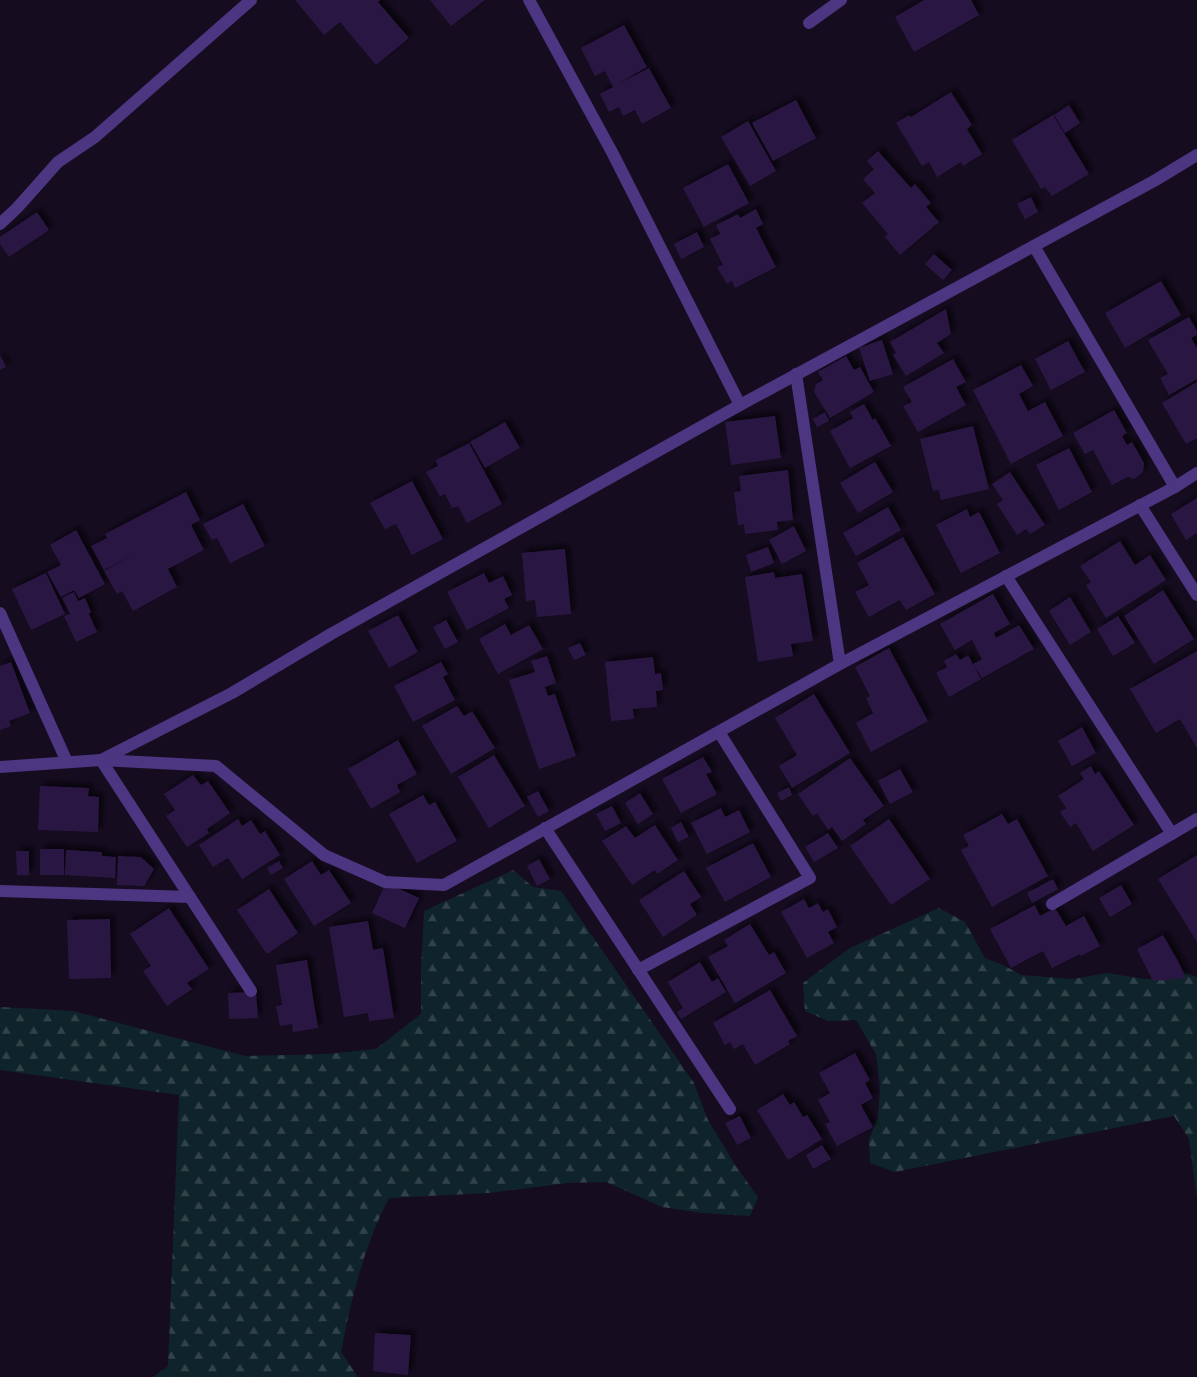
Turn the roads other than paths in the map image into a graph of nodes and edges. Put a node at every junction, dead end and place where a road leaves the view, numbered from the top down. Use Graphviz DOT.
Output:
graph roads {
  1 [pos="251,0"];
  2 [pos="529,0"];
  3 [pos="842,0"];
  4 [pos="809,23"];
  5 [pos="1197,155"];
  6 [pos="0,224"];
  7 [pos="1034,246"];
  8 [pos="796,374"];
  9 [pos="740,404"];
  10 [pos="1197,472"];
  11 [pos="1174,487"];
  12 [pos="1140,504"];
  13 [pos="1006,576"];
  14 [pos="1197,595"];
  15 [pos="0,613"];
  16 [pos="840,664"];
  17 [pos="719,732"];
  18 [pos="101,760"];
  19 [pos="67,762"];
  20 [pos="0,767"];
  21 [pos="1197,819"];
  22 [pos="545,828"];
  23 [pos="1172,834"];
  24 [pos="0,891"];
  25 [pos="190,897"];
  26 [pos="1052,904"];
  27 [pos="638,970"];
  28 [pos="251,991"];
  29 [pos="730,1109"];
  1 -- 6 [label="street"];
  2 -- 9 [label="street"];
  3 -- 4 [label="street"];
  5 -- 7 [label="street"];
  7 -- 8 [label="street"];
  7 -- 11 [label="street"];
  8 -- 9 [label="street"];
  8 -- 16 [label="street"];
  9 -- 18 [label="street"];
  10 -- 11 [label="street"];
  11 -- 12 [label="street"];
  12 -- 13 [label="street"];
  12 -- 14 [label="street"];
  13 -- 16 [label="street"];
  13 -- 23 [label="street"];
  15 -- 19 [label="street"];
  16 -- 17 [label="street"];
  17 -- 22 [label="street"];
  17 -- 27 [label="street"];
  18 -- 19 [label="street"];
  18 -- 22 [label="street"];
  18 -- 25 [label="street"];
  19 -- 20 [label="street"];
  21 -- 23 [label="street"];
  22 -- 27 [label="street"];
  23 -- 26 [label="street"];
  24 -- 25 [label="street"];
  25 -- 28 [label="street"];
  27 -- 29 [label="street"];
}
